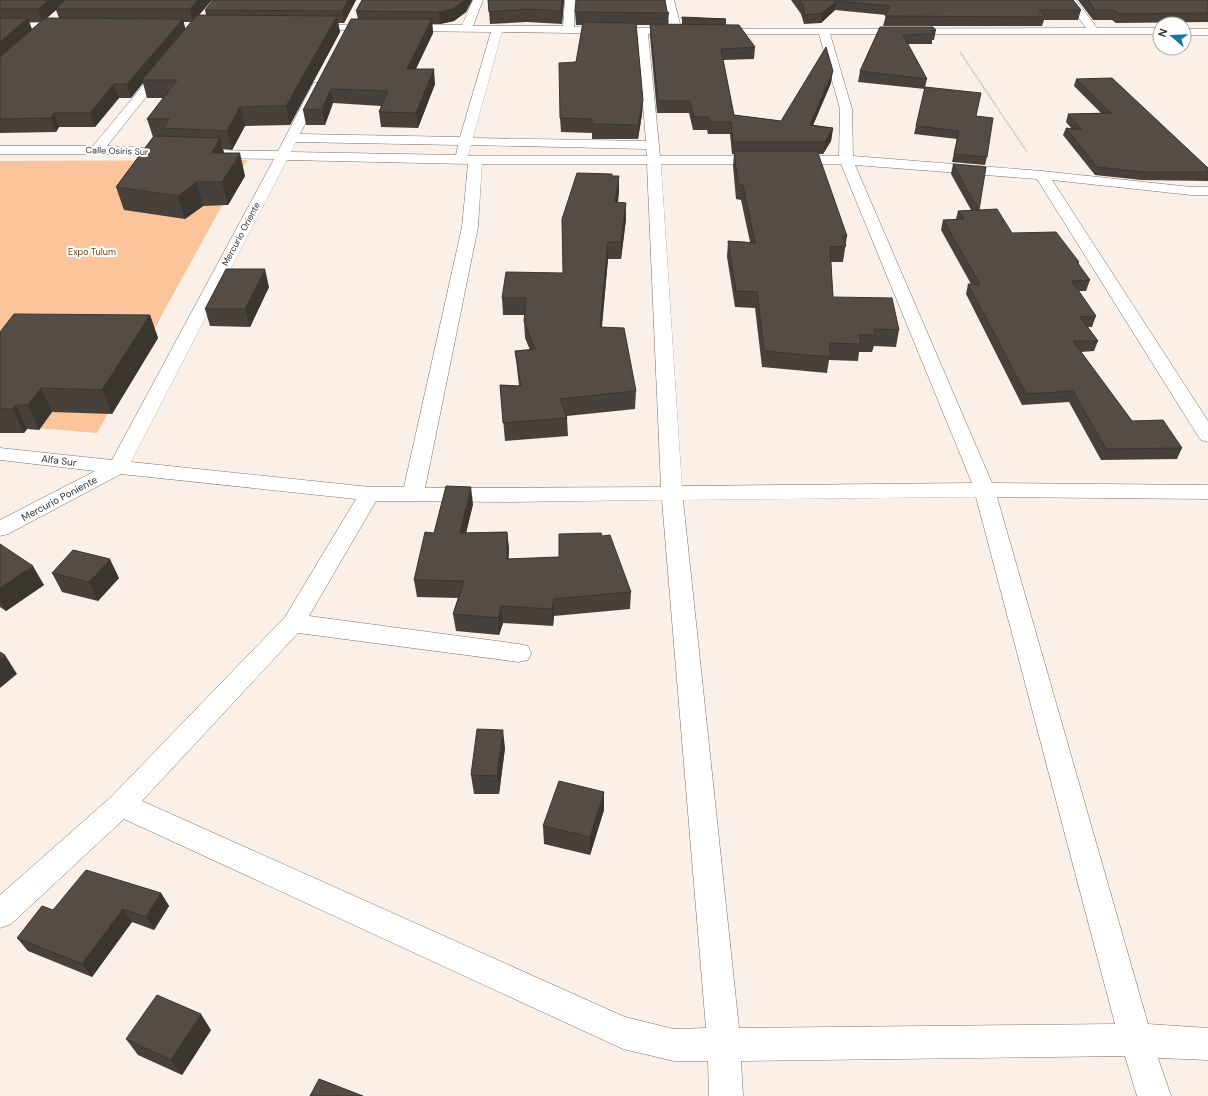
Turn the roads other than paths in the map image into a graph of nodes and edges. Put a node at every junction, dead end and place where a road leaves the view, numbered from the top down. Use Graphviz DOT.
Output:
graph roads {
  1 [pos="478,0"];
  2 [pos="570,0"];
  3 [pos="669,0"];
  4 [pos="1071,0"];
  5 [pos="355,13"];
  6 [pos="57,16"];
  7 [pos="0,26"];
  8 [pos="45,26"];
  9 [pos="76,26"];
  10 [pos="300,27"];
  11 [pos="348,27"];
  12 [pos="466,29"];
  13 [pos="497,29"];
  14 [pos="568,30"];
  15 [pos="1094,30"];
  16 [pos="642,31"];
  17 [pos="676,31"];
  18 [pos="824,31"];
  19 [pos="1152,31"];
  20 [pos="1192,32"];
  21 [pos="1208,32"];
  22 [pos="34,36"];
  23 [pos="340,41"];
  24 [pos="173,57"];
  25 [pos="323,76"];
  26 [pos="292,138"];
  27 [pos="467,141"];
  28 [pos="0,150"];
  29 [pos="96,150"];
  30 [pos="654,152"];
  31 [pos="282,156"];
  32 [pos="468,160"];
  33 [pos="846,160"];
  34 [pos="1042,175"];
  35 [pos="1208,191"];
  36 [pos="1208,436"];
  37 [pos="0,454"];
  38 [pos="118,467"];
  39 [pos="985,490"];
  40 [pos="1208,492"];
  41 [pos="672,493"];
  42 [pos="370,494"];
  43 [pos="413,494"];
  44 [pos="0,529"];
  45 [pos="293,623"];
  46 [pos="519,653"];
  47 [pos="120,805"];
  48 [pos="0,914"];
  49 [pos="1136,1040"];
  50 [pos="1208,1044"];
  51 [pos="724,1046"];
  52 [pos="726,1096"];
  53 [pos="1154,1096"];
  1 -- 12 [label="street"];
  2 -- 14 [label="street"];
  3 -- 17 [label="street"];
  4 -- 15 [label="street"];
  5 -- 11 [label="street"];
  6 -- 8 [label="street"];
  7 -- 8 [label="street"];
  8 -- 9 [label="street"];
  8 -- 22 [label="street"];
  10 -- 11 [label="street"];
  11 -- 12 [label="street"];
  11 -- 23 [label="street"];
  12 -- 13 [label="street"];
  13 -- 14 [label="street"];
  13 -- 27 [label="street"];
  14 -- 16 [label="street"];
  15 -- 18 [label="street"];
  15 -- 19 [label="street"];
  16 -- 17 [label="street"];
  16 -- 30 [label="street"];
  17 -- 18 [label="street"];
  18 -- 33 [label="street"];
  20 -- 21 [label="street"];
  24 -- 29 [label="street"];
  25 -- 26 [label="street, Mercurio Oriente"];
  26 -- 27 [label="street"];
  26 -- 31 [label="street, Mercurio Oriente"];
  27 -- 30 [label="street"];
  27 -- 32 [label="street"];
  28 -- 29 [label="street, Calle Osiris Sur"];
  29 -- 31 [label="street, Calle Osiris Sur"];
  30 -- 32 [label="street, Calle Osiris Sur"];
  30 -- 33 [label="street"];
  30 -- 41 [label="street"];
  31 -- 32 [label="street, Calle Osiris Sur"];
  31 -- 38 [label="street, Mercurio Oriente"];
  32 -- 43 [label="street"];
  33 -- 34 [label="street"];
  33 -- 39 [label="street"];
  34 -- 35 [label="street"];
  34 -- 36 [label="street"];
  37 -- 38 [label="street, Alfa Sur"];
  38 -- 42 [label="street, Alfa Sur"];
  38 -- 44 [label="street, Mercurio Poniente"];
  39 -- 40 [label="street, Alfa Sur"];
  39 -- 41 [label="street, Alfa Sur"];
  39 -- 49 [label="street"];
  41 -- 43 [label="street, Alfa Sur"];
  41 -- 51 [label="street"];
  42 -- 43 [label="street, Alfa Sur"];
  42 -- 45 [label="street"];
  45 -- 46 [label="street"];
  45 -- 47 [label="street"];
  47 -- 48 [label="street"];
  47 -- 51 [label="street"];
  49 -- 50 [label="street"];
  49 -- 51 [label="street"];
  49 -- 53 [label="street"];
  51 -- 52 [label="street"];
}
